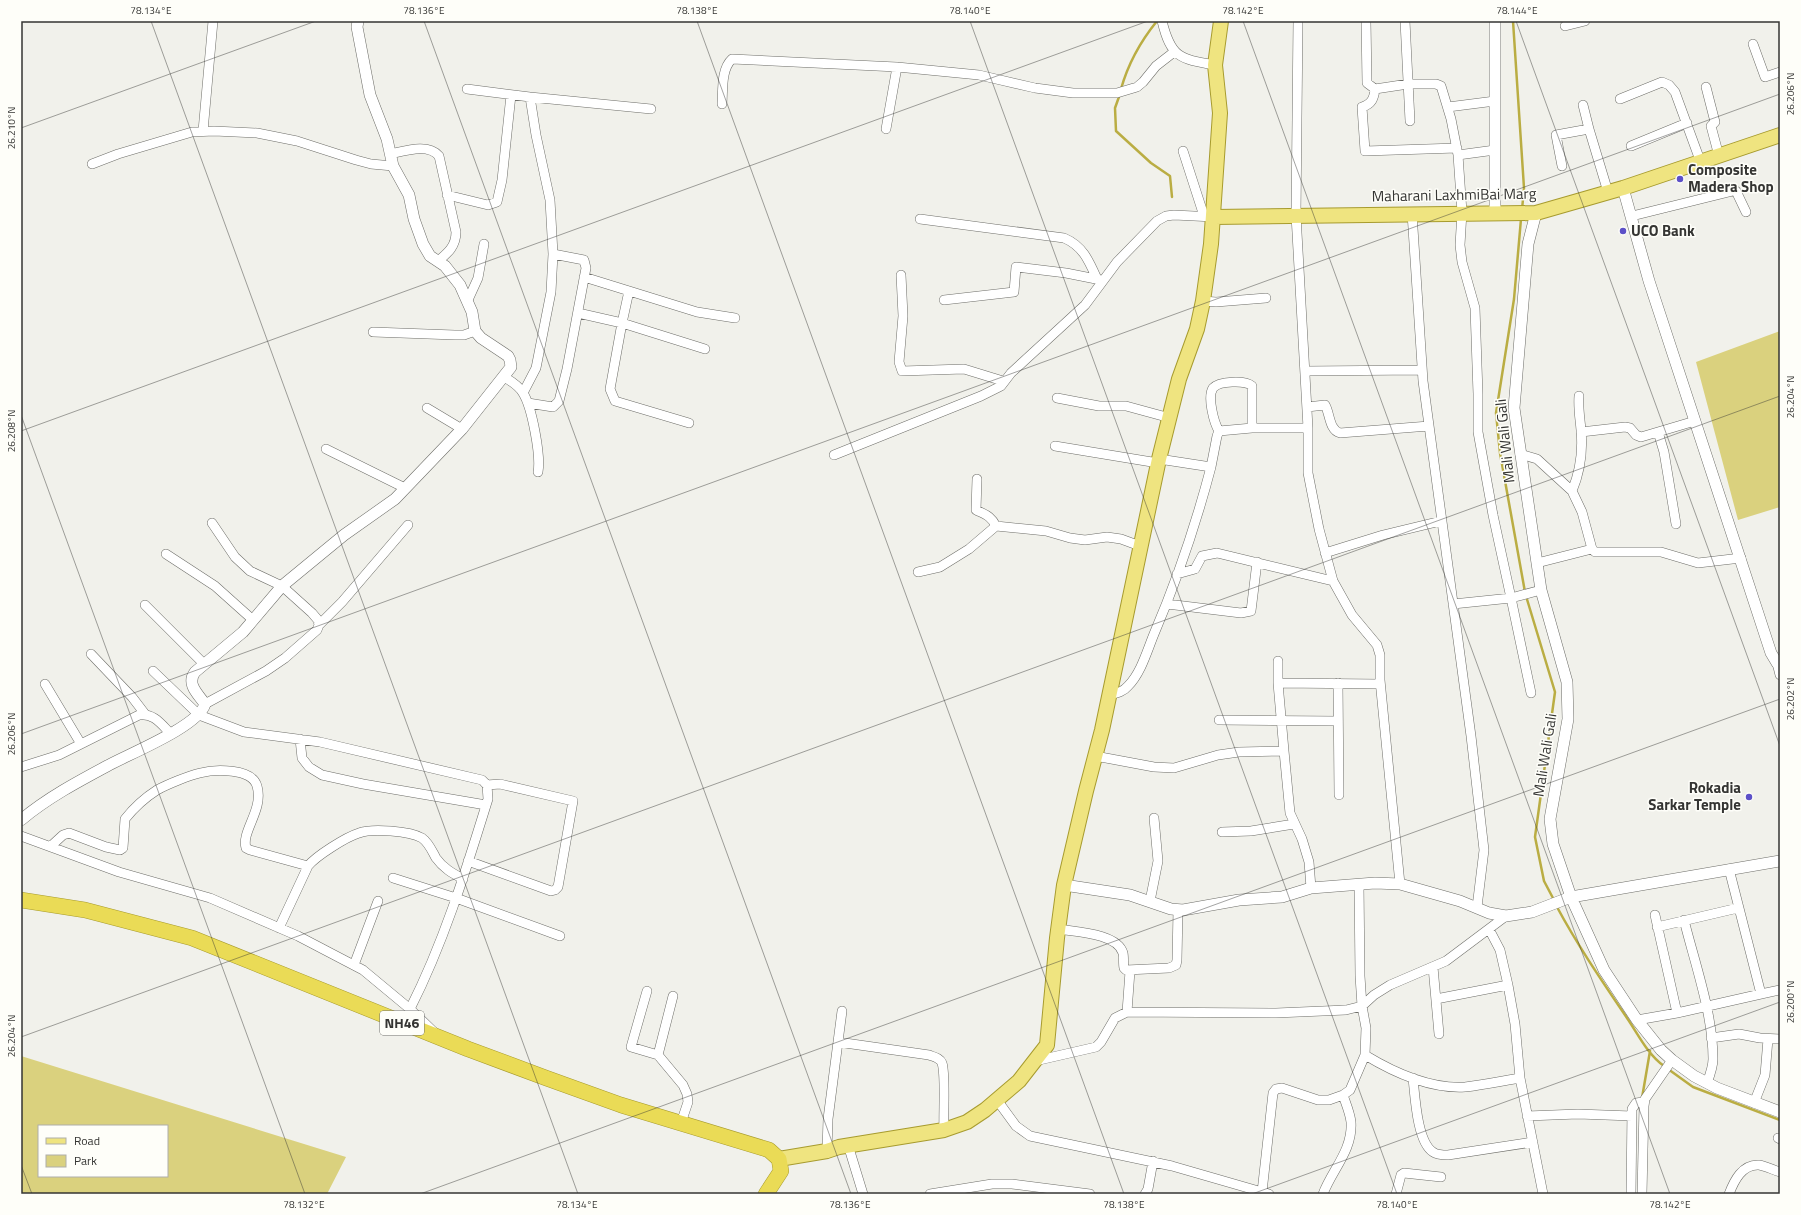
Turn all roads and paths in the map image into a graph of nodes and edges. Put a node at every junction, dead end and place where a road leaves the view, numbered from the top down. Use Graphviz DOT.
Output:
graph roads {
  1 [pos="213,21"];
  2 [pos="358,21"];
  3 [pos="1162,21"];
  4 [pos="1221,21"];
  5 [pos="1298,21"];
  6 [pos="1366,21"];
  7 [pos="1404,21"];
  8 [pos="1495,21"];
  9 [pos="1585,21"];
  10 [pos="1565,26"];
  11 [pos="1753,44"];
  12 [pos="1174,52"];
  13 [pos="1215,65"];
  14 [pos="897,67"];
  15 [pos="1780,72"];
  16 [pos="1408,84"];
  17 [pos="1706,87"];
  18 [pos="467,89"];
  19 [pos="1375,89"];
  20 [pos="511,95"];
  21 [pos="530,97"];
  22 [pos="1620,99"];
  23 [pos="1495,102"];
  24 [pos="722,104"];
  25 [pos="1582,105"];
  26 [pos="1448,107"];
  27 [pos="651,109"];
  28 [pos="1410,121"];
  29 [pos="1687,123"];
  30 [pos="886,129"];
  31 [pos="1589,129"];
  32 [pos="204,131"];
  33 [pos="1780,135"];
  34 [pos="1631,146"];
  35 [pos="1495,150"];
  36 [pos="1183,151"];
  37 [pos="1457,151"];
  38 [pos="390,154"];
  39 [pos="1719,156"];
  40 [pos="1701,163"];
  41 [pos="92,164"];
  42 [pos="393,166"];
  43 [pos="1562,166"];
  44 [pos="1623,188"];
  45 [pos="1608,192"];
  46 [pos="448,195"];
  47 [pos="1462,212"];
  48 [pos="1746,212"];
  49 [pos="1412,213"];
  50 [pos="1532,213"];
  51 [pos="1501,214"];
  52 [pos="1296,215"];
  53 [pos="1209,216"];
  54 [pos="1632,216"];
  55 [pos="920,219"];
  56 [pos="484,244"];
  57 [pos="553,254"];
  58 [pos="438,261"];
  59 [pos="901,275"];
  60 [pos="584,277"];
  61 [pos="1100,280"];
  62 [pos="629,291"];
  63 [pos="1266,298"];
  64 [pos="468,300"];
  65 [pos="944,300"];
  66 [pos="1203,301"];
  67 [pos="578,313"];
  68 [pos="735,318"];
  69 [pos="622,323"];
  70 [pos="475,331"];
  71 [pos="373,332"];
  72 [pos="705,349"];
  73 [pos="1422,370"];
  74 [pos="1305,371"];
  75 [pos="504,377"];
  76 [pos="1003,381"];
  77 [pos="524,393"];
  78 [pos="1578,396"];
  79 [pos="1057,398"];
  80 [pos="528,403"];
  81 [pos="1307,407"];
  82 [pos="427,408"];
  83 [pos="1170,418"];
  84 [pos="1695,421"];
  85 [pos="689,423"];
  86 [pos="1428,426"];
  87 [pos="1252,428"];
  88 [pos="1308,428"];
  89 [pos="462,429"];
  90 [pos="1219,431"];
  91 [pos="1581,432"];
  92 [pos="1658,432"];
  93 [pos="1055,446"];
  94 [pos="326,449"];
  95 [pos="1520,454"];
  96 [pos="834,455"];
  97 [pos="1159,461"];
  98 [pos="1210,467"];
  99 [pos="538,472"];
  100 [pos="977,479"];
  101 [pos="405,488"];
  102 [pos="1572,491"];
  103 [pos="1442,521"];
  104 [pos="212,523"];
  105 [pos="1676,524"];
  106 [pos="408,526"];
  107 [pos="996,526"];
  108 [pos="1140,546"];
  109 [pos="1592,549"];
  110 [pos="1325,552"];
  111 [pos="166,554"];
  112 [pos="1741,558"];
  113 [pos="1256,562"];
  114 [pos="1536,563"];
  115 [pos="918,572"];
  116 [pos="1177,574"];
  117 [pos="1333,581"];
  118 [pos="282,586"];
  119 [pos="1536,592"];
  120 [pos="1511,598"];
  121 [pos="1167,604"];
  122 [pos="1453,604"];
  123 [pos="145,605"];
  124 [pos="254,620"];
  125 [pos="319,625"];
  126 [pos="91,654"];
  127 [pos="1278,661"];
  128 [pos="204,664"];
  129 [pos="1779,664"];
  130 [pos="153,671"];
  131 [pos="1780,674"];
  132 [pos="1278,683"];
  133 [pos="1338,683"];
  134 [pos="45,684"];
  135 [pos="1380,684"];
  136 [pos="1531,693"];
  137 [pos="1110,695"];
  138 [pos="205,704"];
  139 [pos="145,714"];
  140 [pos="199,715"];
  141 [pos="1219,720"];
  142 [pos="1280,720"];
  143 [pos="1338,721"];
  144 [pos="171,734"];
  145 [pos="300,740"];
  146 [pos="81,744"];
  147 [pos="1284,751"];
  148 [pos="1095,756"];
  149 [pos="21,767"];
  150 [pos="487,785"];
  151 [pos="1340,795"];
  152 [pos="486,805"];
  153 [pos="1154,818"];
  154 [pos="21,820"];
  155 [pos="1294,824"];
  156 [pos="1222,832"];
  157 [pos="21,836"];
  158 [pos="51,846"];
  159 [pos="468,861"];
  160 [pos="1780,861"];
  161 [pos="308,866"];
  162 [pos="1729,869"];
  163 [pos="393,878"];
  164 [pos="462,879"];
  165 [pos="1359,884"];
  166 [pos="1400,884"];
  167 [pos="1064,885"];
  168 [pos="1311,888"];
  169 [pos="1570,896"];
  170 [pos="456,898"];
  171 [pos="21,900"];
  172 [pos="378,901"];
  173 [pos="1150,902"];
  174 [pos="1477,907"];
  175 [pos="1738,908"];
  176 [pos="1178,910"];
  177 [pos="1655,915"];
  178 [pos="1506,916"];
  179 [pos="1684,920"];
  180 [pos="1657,927"];
  181 [pos="279,928"];
  182 [pos="1489,929"];
  183 [pos="1058,930"];
  184 [pos="560,936"];
  185 [pos="354,965"];
  186 [pos="1433,967"];
  187 [pos="1130,971"];
  188 [pos="1508,985"];
  189 [pos="1780,990"];
  190 [pos="647,991"];
  191 [pos="1761,994"];
  192 [pos="673,996"];
  193 [pos="1436,999"];
  194 [pos="1362,1006"];
  195 [pos="1707,1006"];
  196 [pos="410,1008"];
  197 [pos="842,1011"];
  198 [pos="1127,1012"];
  199 [pos="1677,1013"];
  200 [pos="1637,1020"];
  201 [pos="1439,1034"];
  202 [pos="440,1038"];
  203 [pos="1710,1038"];
  204 [pos="1768,1039"];
  205 [pos="1780,1039"];
  206 [pos="838,1042"];
  207 [pos="658,1055"];
  208 [pos="1365,1055"];
  209 [pos="1035,1061"];
  210 [pos="1670,1063"];
  211 [pos="1413,1078"];
  212 [pos="1520,1078"];
  213 [pos="1707,1083"];
  214 [pos="1343,1095"];
  215 [pos="997,1100"];
  216 [pos="1641,1101"];
  217 [pos="1754,1103"];
  218 [pos="1780,1112"];
  219 [pos="1528,1116"];
  220 [pos="1632,1116"];
  221 [pos="681,1123"];
  222 [pos="944,1130"];
  223 [pos="1533,1142"];
  224 [pos="848,1145"];
  225 [pos="828,1151"];
  226 [pos="779,1159"];
  227 [pos="1153,1161"];
  228 [pos="1780,1172"];
  229 [pos="1441,1177"];
  230 [pos="1244,1191"];
  231 [pos="1265,1193"];
  232 [pos="766,1194"];
  233 [pos="863,1194"];
  234 [pos="930,1194"];
  235 [pos="1090,1194"];
  236 [pos="1144,1194"];
  237 [pos="1323,1194"];
  238 [pos="1396,1194"];
  239 [pos="1543,1194"];
  240 [pos="1631,1194"];
  241 [pos="1642,1194"];
  242 [pos="1729,1194"];
  1 -- 32 [label="street"];
  2 -- 38 [label="street"];
  3 -- 12 [label="street"];
  4 -- 13 [label="main road"];
  5 -- 52 [label="street"];
  6 -- 19 [label="street"];
  7 -- 16 [label="street"];
  8 -- 23 [label="street"];
  9 -- 10 [label="street"];
  11 -- 15 [label="street"];
  12 -- 13 [label="street"];
  12 -- 14 [label="street"];
  13 -- 53 [label="main road"];
  14 -- 24 [label="street"];
  14 -- 30 [label="street"];
  16 -- 19 [label="street"];
  16 -- 26 [label="street"];
  16 -- 28 [label="street"];
  17 -- 39 [label="street"];
  18 -- 20 [label="street"];
  19 -- 37 [label="street"];
  20 -- 21 [label="street"];
  20 -- 46 [label="street"];
  21 -- 27 [label="street"];
  21 -- 57 [label="street"];
  22 -- 29 [label="street"];
  23 -- 26 [label="street"];
  23 -- 35 [label="street"];
  25 -- 31 [label="street"];
  26 -- 37 [label="street"];
  29 -- 34 [label="street"];
  29 -- 40 [label="street"];
  31 -- 43 [label="street"];
  31 -- 45 [label="street"];
  32 -- 41 [label="street"];
  32 -- 42 [label="street"];
  33 -- 39 [label="main road, Maharani LaxhmiBai Marg"];
  35 -- 37 [label="street"];
  35 -- 51 [label="street"];
  36 -- 53 [label="street"];
  37 -- 47 [label="street"];
  38 -- 42 [label="street"];
  38 -- 46 [label="street"];
  39 -- 40 [label="main road, Maharani LaxhmiBai Marg"];
  40 -- 44 [label="main road, Maharani LaxhmiBai Marg"];
  42 -- 58 [label="street"];
  44 -- 45 [label="main road, Maharani LaxhmiBai Marg"];
  44 -- 54 [label="street"];
  45 -- 50 [label="main road, Maharani LaxhmiBai Marg"];
  46 -- 58 [label="street"];
  47 -- 49 [label="main road, Maharani LaxhmiBai Marg"];
  47 -- 51 [label="main road, Maharani LaxhmiBai Marg"];
  47 -- 120 [label="street"];
  48 -- 54 [label="street"];
  49 -- 52 [label="main road, Maharani LaxhmiBai Marg"];
  49 -- 73 [label="street"];
  50 -- 51 [label="main road, Maharani LaxhmiBai Marg"];
  50 -- 95 [label="street, Mali Wali Gali"];
  52 -- 53 [label="main road, Maharani LaxhmiBai Marg"];
  52 -- 74 [label="street"];
  53 -- 61 [label="street"];
  53 -- 66 [label="main road"];
  54 -- 84 [label="street"];
  55 -- 61 [label="street"];
  56 -- 64 [label="street"];
  57 -- 60 [label="street"];
  57 -- 77 [label="street"];
  58 -- 64 [label="street"];
  59 -- 76 [label="street"];
  60 -- 62 [label="street"];
  60 -- 67 [label="street"];
  61 -- 65 [label="street"];
  61 -- 76 [label="street"];
  62 -- 68 [label="street"];
  62 -- 69 [label="street"];
  63 -- 66 [label="street"];
  64 -- 70 [label="street"];
  66 -- 83 [label="main road"];
  67 -- 69 [label="street"];
  67 -- 80 [label="street"];
  69 -- 72 [label="street"];
  69 -- 85 [label="street"];
  70 -- 71 [label="street"];
  70 -- 75 [label="street"];
  73 -- 74 [label="street"];
  73 -- 86 [label="street"];
  74 -- 81 [label="street"];
  75 -- 77 [label="street"];
  75 -- 89 [label="street"];
  76 -- 96 [label="street"];
  77 -- 80 [label="street"];
  78 -- 91 [label="street"];
  79 -- 83 [label="street"];
  80 -- 99 [label="street"];
  81 -- 86 [label="street"];
  81 -- 88 [label="street"];
  82 -- 89 [label="street"];
  83 -- 97 [label="main road"];
  84 -- 92 [label="street"];
  84 -- 112 [label="street"];
  86 -- 103 [label="street"];
  87 -- 88 [label="street"];
  87 -- 90 [label="street"];
  87 -- 90 [label="street"];
  88 -- 110 [label="street"];
  89 -- 101 [label="street"];
  90 -- 98 [label="street"];
  91 -- 92 [label="street"];
  91 -- 102 [label="street"];
  92 -- 105 [label="street"];
  93 -- 97 [label="street"];
  94 -- 101 [label="street"];
  95 -- 102 [label="street"];
  95 -- 114 [label="street, Mali Wali Gali"];
  97 -- 98 [label="street"];
  97 -- 108 [label="main road"];
  98 -- 116 [label="street"];
  100 -- 107 [label="street"];
  101 -- 118 [label="street"];
  102 -- 109 [label="street"];
  103 -- 110 [label="street"];
  103 -- 122 [label="street"];
  104 -- 118 [label="street"];
  106 -- 125 [label="street"];
  107 -- 108 [label="street"];
  107 -- 115 [label="street"];
  108 -- 137 [label="main road"];
  109 -- 112 [label="street"];
  109 -- 114 [label="street"];
  110 -- 117 [label="street"];
  111 -- 124 [label="street"];
  112 -- 129 [label="street"];
  113 -- 116 [label="street"];
  113 -- 117 [label="street"];
  113 -- 121 [label="street"];
  114 -- 119 [label="street, Mali Wali Gali"];
  116 -- 121 [label="street"];
  117 -- 135 [label="street"];
  118 -- 124 [label="street"];
  118 -- 125 [label="street"];
  119 -- 120 [label="street"];
  119 -- 169 [label="street, Mali Wali Gali"];
  120 -- 122 [label="street"];
  120 -- 136 [label="street"];
  121 -- 137 [label="street"];
  122 -- 174 [label="street"];
  123 -- 128 [label="street"];
  124 -- 128 [label="street"];
  125 -- 138 [label="street"];
  126 -- 139 [label="street"];
  127 -- 132 [label="street"];
  128 -- 138 [label="street"];
  129 -- 131 [label="street"];
  130 -- 140 [label="street"];
  132 -- 133 [label="street"];
  132 -- 142 [label="street"];
  133 -- 135 [label="street"];
  133 -- 143 [label="street"];
  134 -- 146 [label="street"];
  135 -- 166 [label="street"];
  137 -- 148 [label="main road"];
  138 -- 140 [label="street"];
  139 -- 144 [label="street"];
  139 -- 146 [label="street"];
  140 -- 144 [label="street"];
  140 -- 145 [label="street"];
  141 -- 142 [label="street"];
  142 -- 143 [label="street"];
  142 -- 147 [label="street"];
  143 -- 151 [label="street"];
  144 -- 154 [label="street"];
  145 -- 150 [label="street"];
  145 -- 152 [label="street"];
  146 -- 149 [label="street"];
  147 -- 148 [label="street"];
  147 -- 155 [label="street"];
  148 -- 167 [label="main road"];
  150 -- 152 [label="street"];
  150 -- 159 [label="street"];
  152 -- 159 [label="street"];
  153 -- 173 [label="street"];
  155 -- 156 [label="street"];
  155 -- 168 [label="street"];
  157 -- 158 [label="street"];
  158 -- 161 [label="street"];
  158 -- 181 [label="street"];
  159 -- 164 [label="street"];
  160 -- 162 [label="street"];
  161 -- 164 [label="street"];
  161 -- 181 [label="street"];
  162 -- 169 [label="street"];
  162 -- 175 [label="street"];
  163 -- 170 [label="street"];
  164 -- 170 [label="street"];
  165 -- 166 [label="street"];
  165 -- 168 [label="street"];
  165 -- 194 [label="street"];
  166 -- 174 [label="street"];
  167 -- 173 [label="street"];
  167 -- 183 [label="main road"];
  168 -- 176 [label="street"];
  169 -- 178 [label="street"];
  169 -- 200 [label="street, Mali Wali Gali"];
  170 -- 184 [label="street"];
  170 -- 196 [label="street"];
  171 -- 202 [label="highway, NH46"];
  172 -- 185 [label="street"];
  173 -- 176 [label="street"];
  174 -- 178 [label="street"];
  175 -- 179 [label="street"];
  175 -- 191 [label="street"];
  176 -- 187 [label="street"];
  177 -- 180 [label="street"];
  178 -- 182 [label="street"];
  179 -- 180 [label="street"];
  179 -- 195 [label="street"];
  180 -- 199 [label="street"];
  181 -- 185 [label="street"];
  182 -- 186 [label="street"];
  182 -- 188 [label="street"];
  183 -- 187 [label="street"];
  183 -- 209 [label="main road"];
  185 -- 196 [label="street"];
  186 -- 193 [label="street"];
  186 -- 194 [label="street"];
  187 -- 198 [label="street"];
  188 -- 193 [label="street"];
  188 -- 212 [label="street"];
  189 -- 191 [label="street"];
  190 -- 207 [label="street"];
  191 -- 195 [label="street"];
  192 -- 207 [label="street"];
  193 -- 201 [label="street"];
  194 -- 198 [label="street"];
  194 -- 208 [label="street"];
  195 -- 199 [label="street"];
  195 -- 203 [label="street"];
  196 -- 202 [label="street"];
  197 -- 206 [label="street"];
  198 -- 209 [label="street"];
  199 -- 200 [label="street"];
  200 -- 210 [label="street, Mali Wali Gali"];
  202 -- 221 [label="highway, NH46"];
  203 -- 204 [label="street"];
  203 -- 213 [label="street"];
  204 -- 205 [label="street"];
  204 -- 217 [label="street"];
  206 -- 222 [label="street"];
  206 -- 225 [label="street"];
  207 -- 221 [label="street"];
  208 -- 211 [label="street"];
  208 -- 214 [label="street"];
  209 -- 215 [label="main road"];
  210 -- 213 [label="street, Mali Wali Gali"];
  210 -- 216 [label="street"];
  211 -- 212 [label="street"];
  211 -- 223 [label="street"];
  212 -- 219 [label="street"];
  213 -- 217 [label="street, Mali Wali Gali"];
  214 -- 231 [label="street"];
  214 -- 237 [label="street"];
  215 -- 222 [label="main road"];
  215 -- 227 [label="street"];
  216 -- 220 [label="street"];
  216 -- 241 [label="street"];
  217 -- 218 [label="street, Mali Wali Gali"];
  219 -- 220 [label="street"];
  219 -- 223 [label="street"];
  220 -- 240 [label="street"];
  221 -- 226 [label="highway, NH46"];
  222 -- 224 [label="main road"];
  223 -- 239 [label="street"];
  224 -- 225 [label="main road"];
  224 -- 233 [label="street"];
  225 -- 226 [label="main road"];
  226 -- 232 [label="highway"];
  227 -- 230 [label="street"];
  227 -- 236 [label="street"];
  228 -- 242 [label="street"];
  229 -- 238 [label="street"];
  230 -- 231 [label="street"];
  234 -- 235 [label="street"];
}
